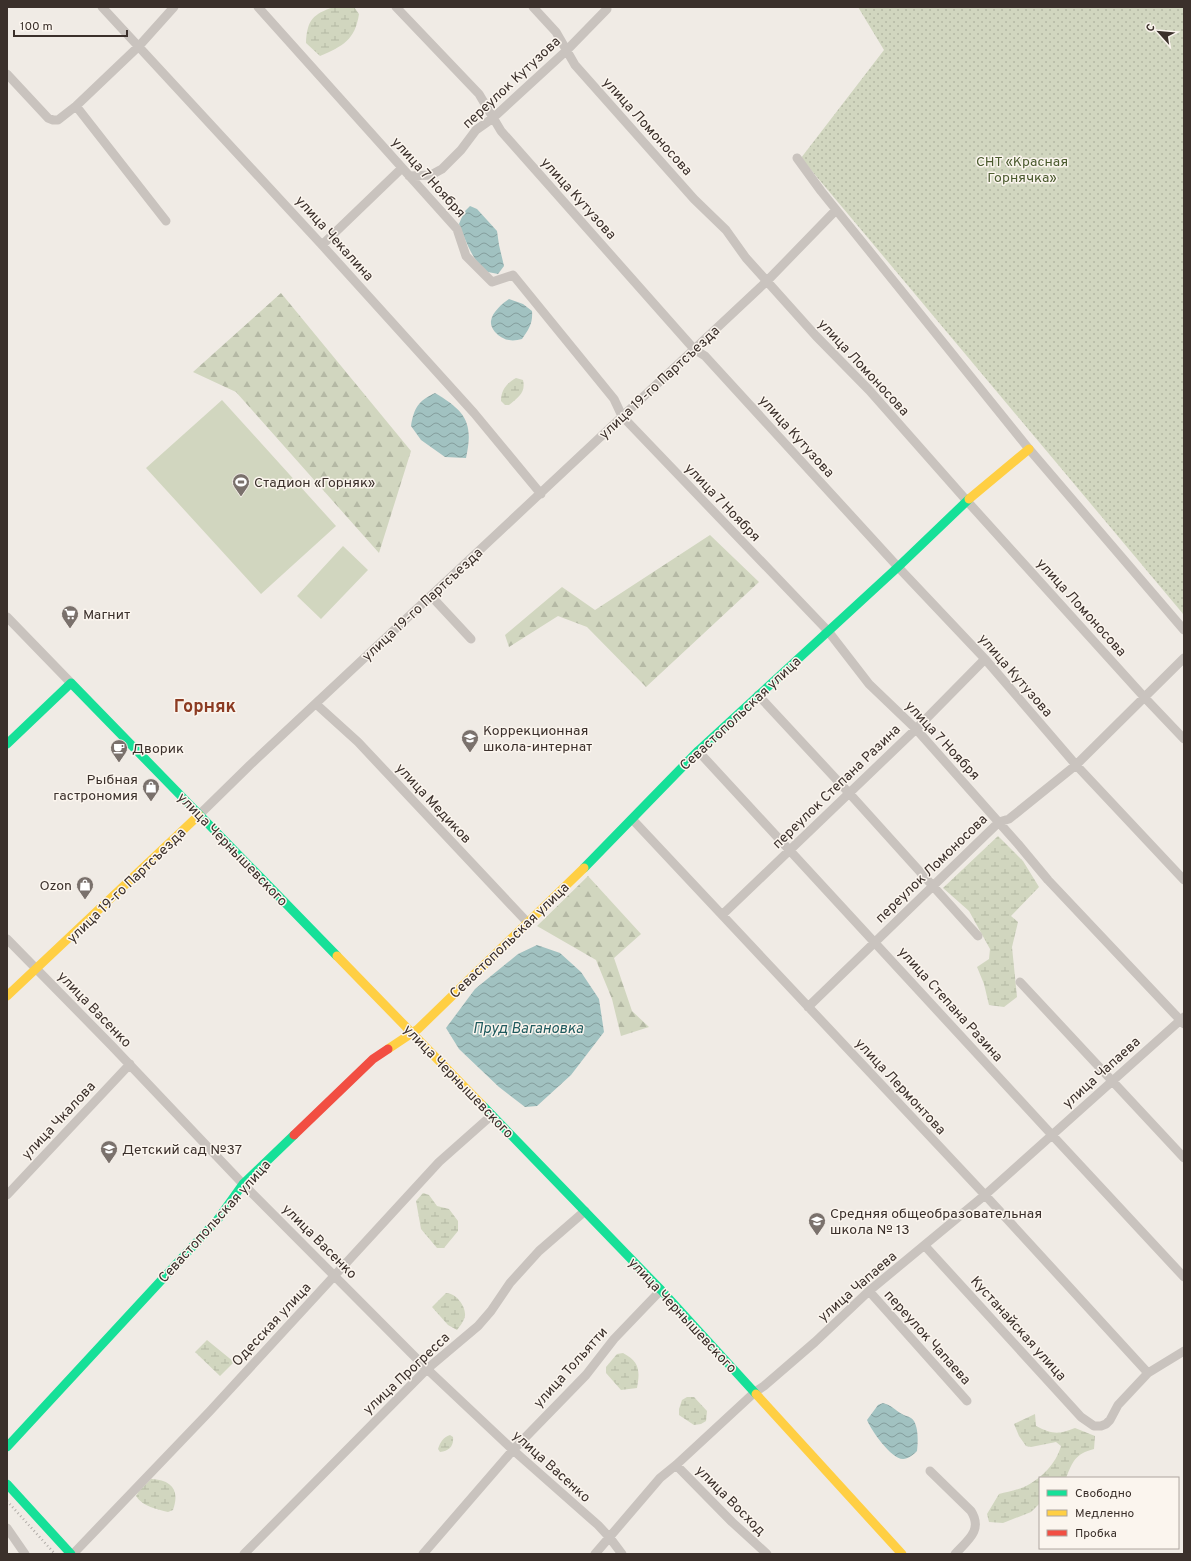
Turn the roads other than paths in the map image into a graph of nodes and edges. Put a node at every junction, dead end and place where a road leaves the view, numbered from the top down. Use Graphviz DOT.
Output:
graph roads {
  1 [pos="102,7"];
  2 [pos="174,7"];
  3 [pos="258,7"];
  4 [pos="396,7"];
  5 [pos="533,7"];
  6 [pos="606,9"];
  7 [pos="139,46"];
  8 [pos="566,51"];
  9 [pos="7,74"];
  10 [pos="76,106"];
  11 [pos="493,118"];
  12 [pos="797,158"];
  13 [pos="402,168"];
  14 [pos="409,176"];
  15 [pos="836,210"];
  16 [pos="166,221"];
  17 [pos="322,245"];
  18 [pos="767,281"];
  19 [pos="694,349"];
  20 [pos="622,416"];
  21 [pos="1029,449"];
  22 [pos="541,494"];
  23 [pos="967,501"];
  24 [pos="898,567"];
  25 [pos="431,596"];
  26 [pos="7,617"];
  27 [pos="1184,630"];
  28 [pos="828,631"];
  29 [pos="471,639"];
  30 [pos="1184,658"];
  31 [pos="985,659"];
  32 [pos="71,683"];
  33 [pos="758,695"];
  34 [pos="1145,698"];
  35 [pos="316,704"];
  36 [pos="916,729"];
  37 [pos="1184,739"];
  38 [pos="7,744"];
  39 [pos="698,751"];
  40 [pos="1076,766"];
  41 [pos="849,793"];
  42 [pos="199,816"];
  43 [pos="632,819"];
  44 [pos="999,822"];
  45 [pos="790,850"];
  46 [pos="1184,880"];
  47 [pos="933,886"];
  48 [pos="722,915"];
  49 [pos="528,923"];
  50 [pos="978,936"];
  51 [pos="7,939"];
  52 [pos="875,942"];
  53 [pos="37,969"];
  54 [pos="1020,982"];
  55 [pos="7,996"];
  56 [pos="808,1007"];
  57 [pos="1183,1021"];
  58 [pos="413,1033"];
  59 [pos="130,1064"];
  60 [pos="1112,1080"];
  61 [pos="492,1115"];
  62 [pos="1052,1135"];
  63 [pos="1184,1158"];
  64 [pos="243,1184"];
  65 [pos="7,1195"];
  66 [pos="985,1195"];
  67 [pos="585,1211"];
  68 [pos="925,1246"];
  69 [pos="335,1275"];
  70 [pos="1184,1276"];
  71 [pos="661,1290"];
  72 [pos="869,1291"];
  73 [pos="1184,1351"];
  74 [pos="427,1369"];
  75 [pos="1148,1373"];
  76 [pos="755,1392"];
  77 [pos="967,1401"];
  78 [pos="7,1448"];
  79 [pos="513,1450"];
  80 [pos="676,1465"];
  81 [pos="930,1471"];
  82 [pos="7,1484"];
  83 [pos="7,1528"];
  84 [pos="610,1538"];
  85 [pos="25,1554"];
  86 [pos="72,1554"];
  87 [pos="244,1554"];
  88 [pos="423,1554"];
  89 [pos="595,1554"];
  90 [pos="622,1554"];
  91 [pos="767,1554"];
  92 [pos="902,1554"];
  93 [pos="955,1554"];
  1 -- 7 [label="street, улица Чекалина"];
  2 -- 7 [label="street"];
  3 -- 13 [label="street, улица 7 Ноября"];
  4 -- 11 [label="street, улица Кутузова"];
  5 -- 8 [label="street, улица Ломоносова"];
  6 -- 8 [label="street, переулок Кутузова"];
  7 -- 10 [label="street"];
  7 -- 17 [label="street, улица Чекалина"];
  8 -- 11 [label="street, переулок Кутузова"];
  8 -- 18 [label="street, улица Ломоносова"];
  9 -- 10 [label="street"];
  10 -- 16 [label="street"];
  11 -- 14 [label="street, переулок Кутузова"];
  11 -- 19 [label="street, улица Кутузова"];
  12 -- 15 [label="street"];
  13 -- 14 [label="street, улица 7 Ноября"];
  13 -- 17 [label="street"];
  14 -- 20 [label="street, улица 7 Ноября"];
  15 -- 18 [label="street, улица 19-го Партсъезда"];
  15 -- 21 [label="street"];
  17 -- 22 [label="street, улица Чекалина"];
  18 -- 19 [label="street, улица 19-го Партсъезда"];
  18 -- 23 [label="street, улица Ломоносова"];
  19 -- 20 [label="street, улица 19-го Партсъезда"];
  19 -- 24 [label="street, улица Кутузова"];
  20 -- 22 [label="street, улица 19-го Партсъезда"];
  20 -- 28 [label="street, улица 7 Ноября"];
  21 -- 23 [label="street, Севастопольская улица"];
  21 -- 27 [label="street"];
  22 -- 25 [label="street, улица 19-го Партсъезда"];
  23 -- 24 [label="street, Севастопольская улица"];
  23 -- 34 [label="street, улица Ломоносова"];
  24 -- 28 [label="street, Севастопольская улица"];
  24 -- 31 [label="street, улица Кутузова"];
  25 -- 29 [label="street"];
  25 -- 35 [label="street, улица 19-го Партсъезда"];
  26 -- 32 [label="street, улица Чернышевского"];
  28 -- 33 [label="street, Севастопольская улица"];
  28 -- 36 [label="street, улица 7 Ноября"];
  30 -- 34 [label="street, переулок Ломоносова"];
  31 -- 36 [label="street, переулок Степана Разина"];
  31 -- 40 [label="street, улица Кутузова"];
  32 -- 38 [label="street"];
  32 -- 42 [label="street, улица Чернышевского"];
  33 -- 39 [label="street, Севастопольская улица"];
  33 -- 41 [label="street"];
  34 -- 37 [label="street, улица Ломоносова"];
  34 -- 40 [label="street, переулок Ломоносова"];
  35 -- 42 [label="street, улица 19-го Партсъезда"];
  35 -- 49 [label="street, улица Медиков"];
  36 -- 41 [label="street, переулок Степана Разина"];
  36 -- 44 [label="street, улица 7 Ноября"];
  39 -- 43 [label="street, Севастопольская улица"];
  39 -- 45 [label="street, улица Степана Разина"];
  40 -- 44 [label="street, переулок Ломоносова"];
  40 -- 46 [label="street, улица Кутузова"];
  41 -- 45 [label="street, переулок Степана Разина"];
  41 -- 47 [label="street"];
  42 -- 53 [label="street, улица 19-го Партсъезда"];
  42 -- 58 [label="street, улица Чернышевского"];
  43 -- 48 [label="street, улица Лермонтова"];
  43 -- 49 [label="street, Севастопольская улица"];
  44 -- 47 [label="street, переулок Ломоносова"];
  44 -- 57 [label="street, улица 7 Ноября"];
  45 -- 48 [label="street, переулок Степана Разина"];
  45 -- 52 [label="street, улица Степана Разина"];
  47 -- 50 [label="street"];
  47 -- 52 [label="street, переулок Ломоносова"];
  48 -- 56 [label="street, улица Лермонтова"];
  49 -- 58 [label="street, Севастопольская улица"];
  51 -- 53 [label="street, улица Васенко"];
  52 -- 56 [label="street, переулок Ломоносова"];
  52 -- 62 [label="street, улица Степана Разина"];
  53 -- 55 [label="street, улица 19-го Партсъезда"];
  53 -- 59 [label="street, улица Васенко"];
  54 -- 60 [label="street"];
  56 -- 66 [label="street, улица Лермонтова"];
  57 -- 60 [label="street, улица Чапаева"];
  58 -- 61 [label="street, улица Чернышевского"];
  58 -- 64 [label="street, Севастопольская улица"];
  59 -- 64 [label="street, улица Васенко"];
  59 -- 65 [label="street, улица Чкалова"];
  60 -- 62 [label="street, улица Чапаева"];
  60 -- 63 [label="street"];
  61 -- 67 [label="street, улица Чернышевского"];
  61 -- 69 [label="street, Одесская улица"];
  62 -- 66 [label="street, улица Чапаева"];
  62 -- 70 [label="street, улица Степана Разина"];
  64 -- 69 [label="street, улица Васенко"];
  64 -- 78 [label="street, Севастопольская улица"];
  66 -- 68 [label="street, улица Чапаева"];
  66 -- 75 [label="street, улица Лермонтова"];
  67 -- 71 [label="street, улица Чернышевского"];
  67 -- 74 [label="street, улица Прогресса"];
  68 -- 72 [label="street, улица Чапаева"];
  68 -- 75 [label="street, Кустанайская улица"];
  69 -- 74 [label="street, улица Васенко"];
  69 -- 86 [label="street, Одесская улица"];
  71 -- 76 [label="street, улица Чернышевского"];
  71 -- 79 [label="street, улица Тольятти"];
  72 -- 76 [label="street, улица Чапаева"];
  72 -- 77 [label="street, переулок Чапаева"];
  73 -- 75 [label="street"];
  74 -- 79 [label="street, улица Васенко"];
  74 -- 87 [label="street, улица Прогресса"];
  76 -- 80 [label="street, улица Чапаева"];
  76 -- 92 [label="street, улица Чернышевского"];
  79 -- 84 [label="street, улица Васенко"];
  79 -- 88 [label="street, улица Тольятти"];
  80 -- 84 [label="street, улица Чапаева"];
  80 -- 91 [label="street, улица Восход"];
  81 -- 93 [label="street"];
  82 -- 86 [label="street"];
  83 -- 85 [label="street"];
  84 -- 89 [label="street, улица Чапаева"];
  84 -- 90 [label="street, улица Васенко"];
}
